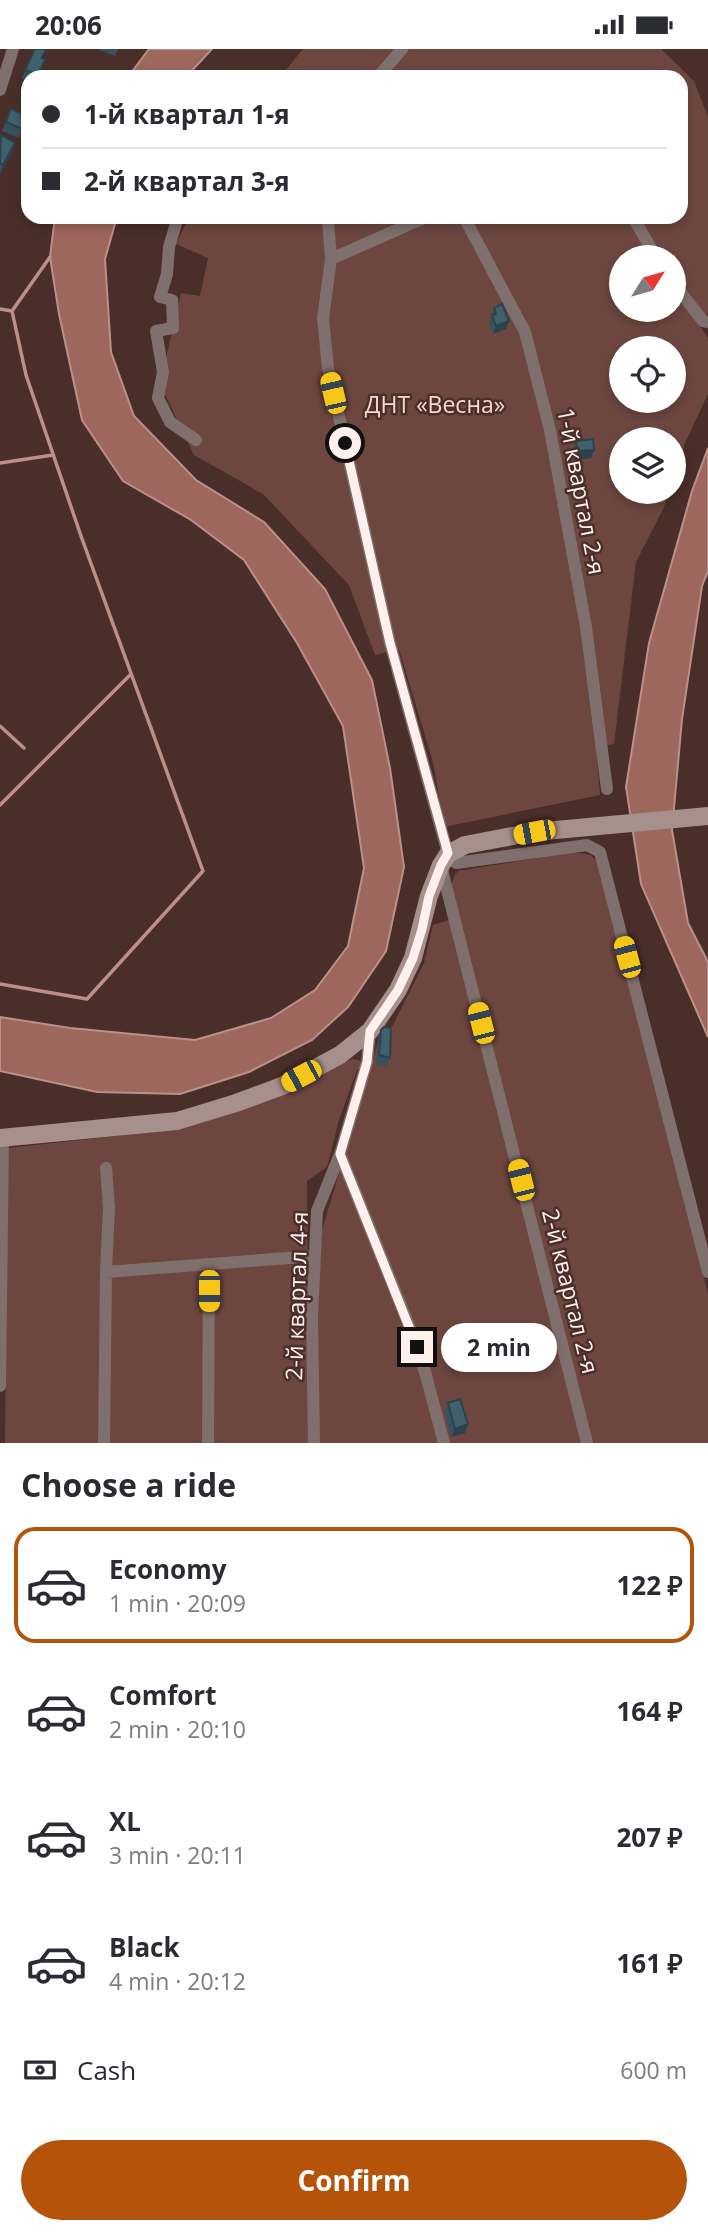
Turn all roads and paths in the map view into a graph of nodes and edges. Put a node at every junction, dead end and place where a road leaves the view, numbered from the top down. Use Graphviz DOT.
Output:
graph roads {
  1 [pos="13,49"];
  2 [pos="402,49"];
  3 [pos="384,70"];
  4 [pos="0,90"];
  5 [pos="176,224"];
  6 [pos="328,224"];
  7 [pos="410,224"];
  8 [pos="468,224"];
  9 [pos="637,224"];
  10 [pos="649,245"];
  11 [pos="331,259"];
  12 [pos="686,299"];
  13 [pos="708,322"];
  14 [pos="196,440"];
  15 [pos="607,789"];
  16 [pos="708,815"];
  17 [pos="444,859"];
  18 [pos="370,1031"];
  19 [pos="2,1138"];
  20 [pos="340,1154"];
  21 [pos="106,1168"];
  22 [pos="314,1256"];
  23 [pos="209,1265"];
  24 [pos="1,1270"];
  25 [pos="106,1272"];
  26 [pos="708,1272"];
  27 [pos="0,1386"];
  28 [pos="104,1443"];
  29 [pos="208,1443"];
  30 [pos="314,1443"];
  31 [pos="444,1443"];
  32 [pos="587,1443"];
  1 -- 4 [label="street"];
  2 -- 3 [label="street"];
  5 -- 14 [label="street"];
  6 -- 11 [label="street, 2-й квартал 2-я"];
  7 -- 11 [label="street"];
  8 -- 15 [label="street, 1-й квартал 2-я"];
  9 -- 10 [label="street"];
  11 -- 17 [label="street, 2-й квартал 2-я"];
  12 -- 13 [label="street"];
  16 -- 17 [label="street"];
  17 -- 18 [label="street"];
  17 -- 26 [label="street"];
  17 -- 32 [label="street, 2-й квартал 2-я"];
  18 -- 19 [label="street"];
  18 -- 20 [label="street, 2-й квартал 4-я"];
  19 -- 24 [label="street"];
  20 -- 22 [label="street, 2-й квартал 4-я"];
  20 -- 31 [label="street"];
  21 -- 25 [label="street"];
  22 -- 23 [label="street"];
  22 -- 30 [label="street, 2-й квартал 4-я"];
  23 -- 25 [label="street"];
  23 -- 29 [label="street"];
  24 -- 27 [label="street"];
  25 -- 28 [label="street"];
}
